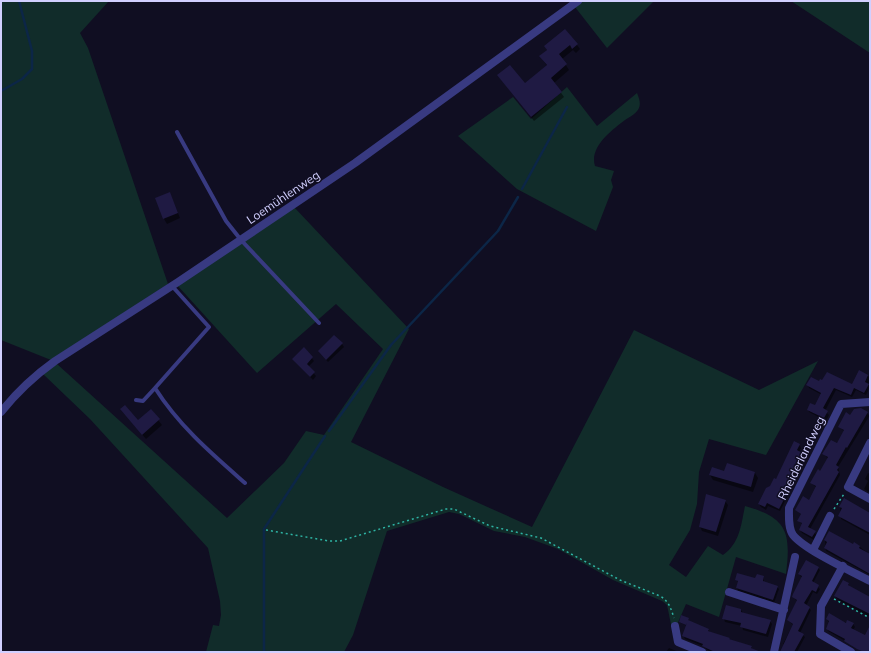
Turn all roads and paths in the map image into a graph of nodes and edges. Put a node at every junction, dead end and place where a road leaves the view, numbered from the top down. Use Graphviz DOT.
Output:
graph roads {
  1 [pos="578,1"];
  2 [pos="177,132"];
  3 [pos="241,240"];
  4 [pos="172,286"];
  5 [pos="319,323"];
  6 [pos="155,388"];
  7 [pos="136,400"];
  8 [pos="870,402"];
  9 [pos="1,412"];
  10 [pos="870,444"];
  11 [pos="245,483"];
  12 [pos="848,487"];
  13 [pos="870,499"];
  14 [pos="830,516"];
  15 [pos="266,530"];
  16 [pos="813,550"];
  17 [pos="795,557"];
  18 [pos="843,566"];
  19 [pos="870,581"];
  20 [pos="729,592"];
  21 [pos="827,595"];
  22 [pos="784,610"];
  23 [pos="870,618"];
  24 [pos="675,626"];
  25 [pos="702,652"];
  26 [pos="774,652"];
  27 [pos="851,652"];
  1 -- 3 [label="street, Loemühlenweg"];
  2 -- 3 [label="lane"];
  3 -- 4 [label="street, Loemühlenweg"];
  3 -- 5 [label="lane"];
  4 -- 6 [label="lane"];
  4 -- 9 [label="street, Loemühlenweg"];
  6 -- 7 [label="lane"];
  6 -- 11 [label="lane"];
  8 -- 16 [label="street, Rheiderlandweg"];
  10 -- 12 [label="street"];
  12 -- 13 [label="street"];
  12 -- 14 [label="path"];
  14 -- 16 [label="street"];
  15 -- 24 [label="path"];
  16 -- 18 [label="street, Rheiderlandweg"];
  17 -- 22 [label="street"];
  18 -- 19 [label="street, Rheiderlandweg"];
  18 -- 21 [label="street"];
  20 -- 22 [label="street"];
  21 -- 23 [label="path"];
  21 -- 27 [label="street"];
  22 -- 26 [label="street"];
  24 -- 25 [label="street"];
}
